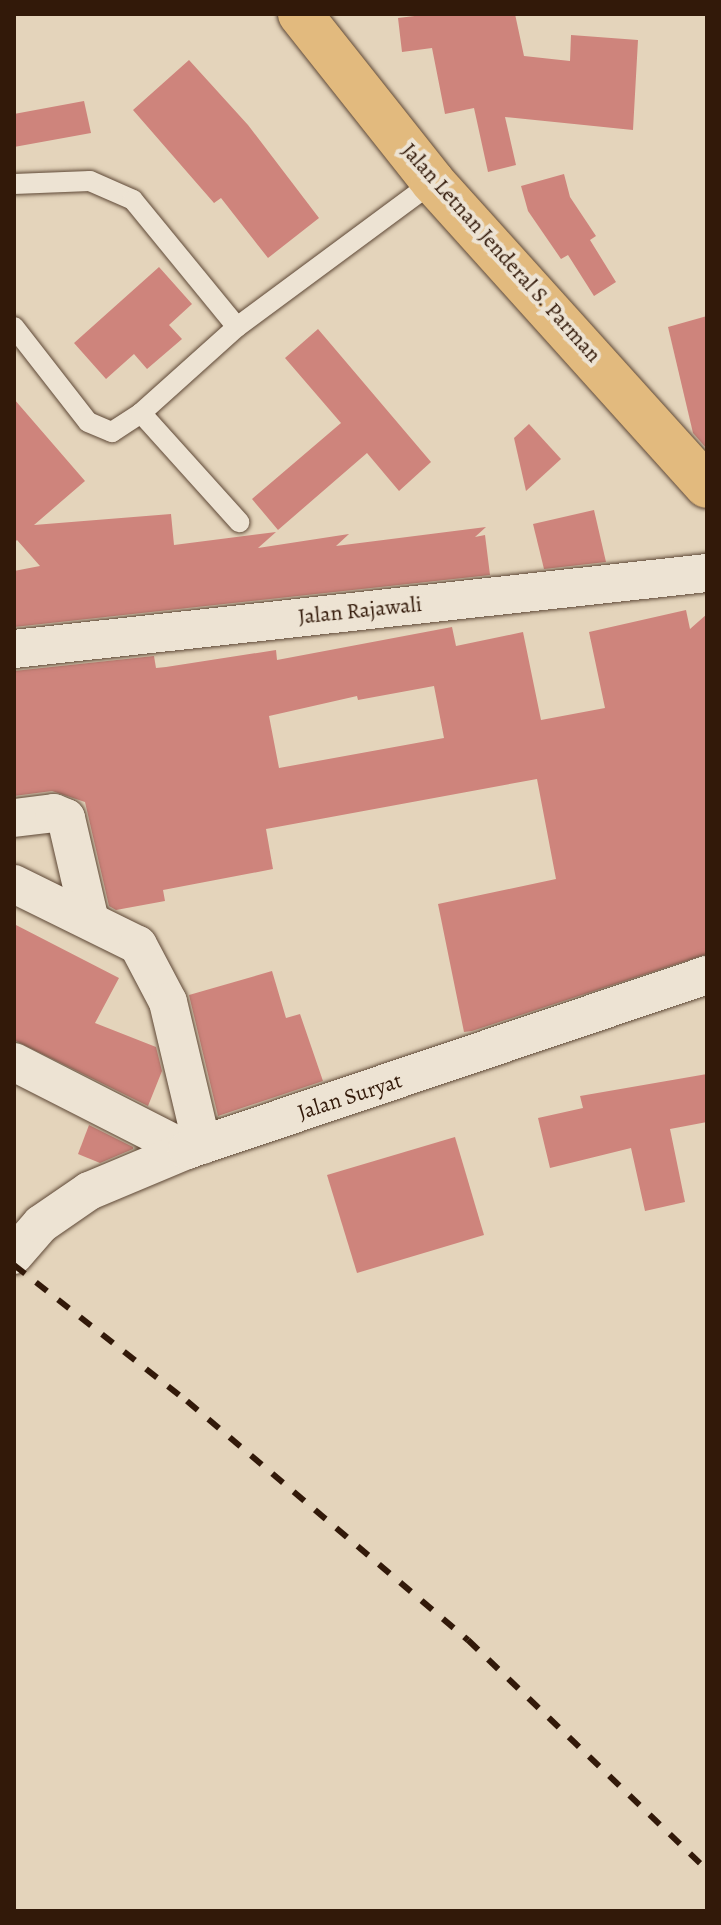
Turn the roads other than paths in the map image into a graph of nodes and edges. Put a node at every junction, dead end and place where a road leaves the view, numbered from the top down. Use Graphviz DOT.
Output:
graph roads {
  1 [pos="300,14"];
  2 [pos="433,182"];
  3 [pos="14,184"];
  4 [pos="14,327"];
  5 [pos="237,327"];
  6 [pos="141,413"];
  7 [pos="707,486"];
  8 [pos="239,522"];
  9 [pos="707,573"];
  10 [pos="14,649"];
  11 [pos="14,818"];
  12 [pos="14,884"];
  13 [pos="89,917"];
  14 [pos="707,975"];
  15 [pos="14,1062"];
  16 [pos="195,1148"];
  17 [pos="14,1255"];
  1 -- 2 [label="highway, Jalan Letnan Jenderal S. Parman"];
  2 -- 5 [label="lane"];
  2 -- 7 [label="highway, Jalan Letnan Jenderal S. Parman"];
  3 -- 5 [label="lane"];
  4 -- 6 [label="lane"];
  5 -- 6 [label="lane"];
  6 -- 8 [label="lane"];
  9 -- 10 [label="street, Jalan Rajawali"];
  11 -- 13 [label="street"];
  12 -- 13 [label="street"];
  13 -- 16 [label="street"];
  14 -- 16 [label="street, Jalan Suryat"];
  15 -- 16 [label="street"];
  16 -- 17 [label="street, Jalan Suryat"];
}
